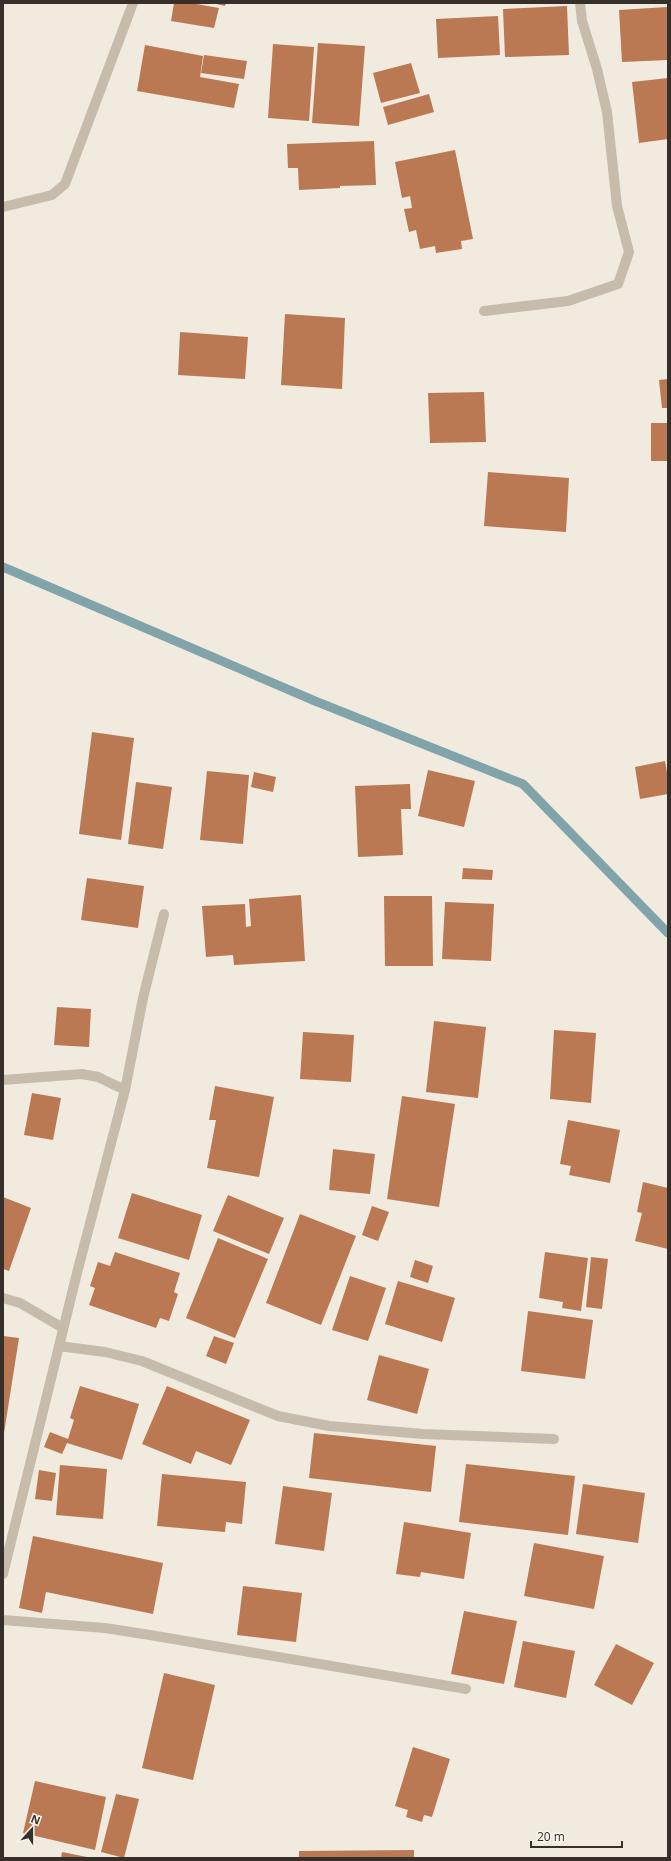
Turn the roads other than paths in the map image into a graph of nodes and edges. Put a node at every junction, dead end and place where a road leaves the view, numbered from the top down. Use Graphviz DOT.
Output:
graph roads {
  1 [pos="133,3"];
  2 [pos="580,3"];
  3 [pos="3,207"];
  4 [pos="484,311"];
  5 [pos="164,914"];
  6 [pos="3,1080"];
  7 [pos="125,1090"];
  8 [pos="3,1298"];
  9 [pos="63,1328"];
  10 [pos="58,1346"];
  11 [pos="554,1439"];
  12 [pos="3,1574"];
  13 [pos="3,1620"];
  14 [pos="466,1689"];
  1 -- 3 [label="street"];
  2 -- 4 [label="street"];
  5 -- 7 [label="street"];
  6 -- 7 [label="street"];
  7 -- 9 [label="street"];
  8 -- 9 [label="street"];
  9 -- 10 [label="street"];
  10 -- 11 [label="street"];
  10 -- 12 [label="street"];
  13 -- 14 [label="street"];
}
